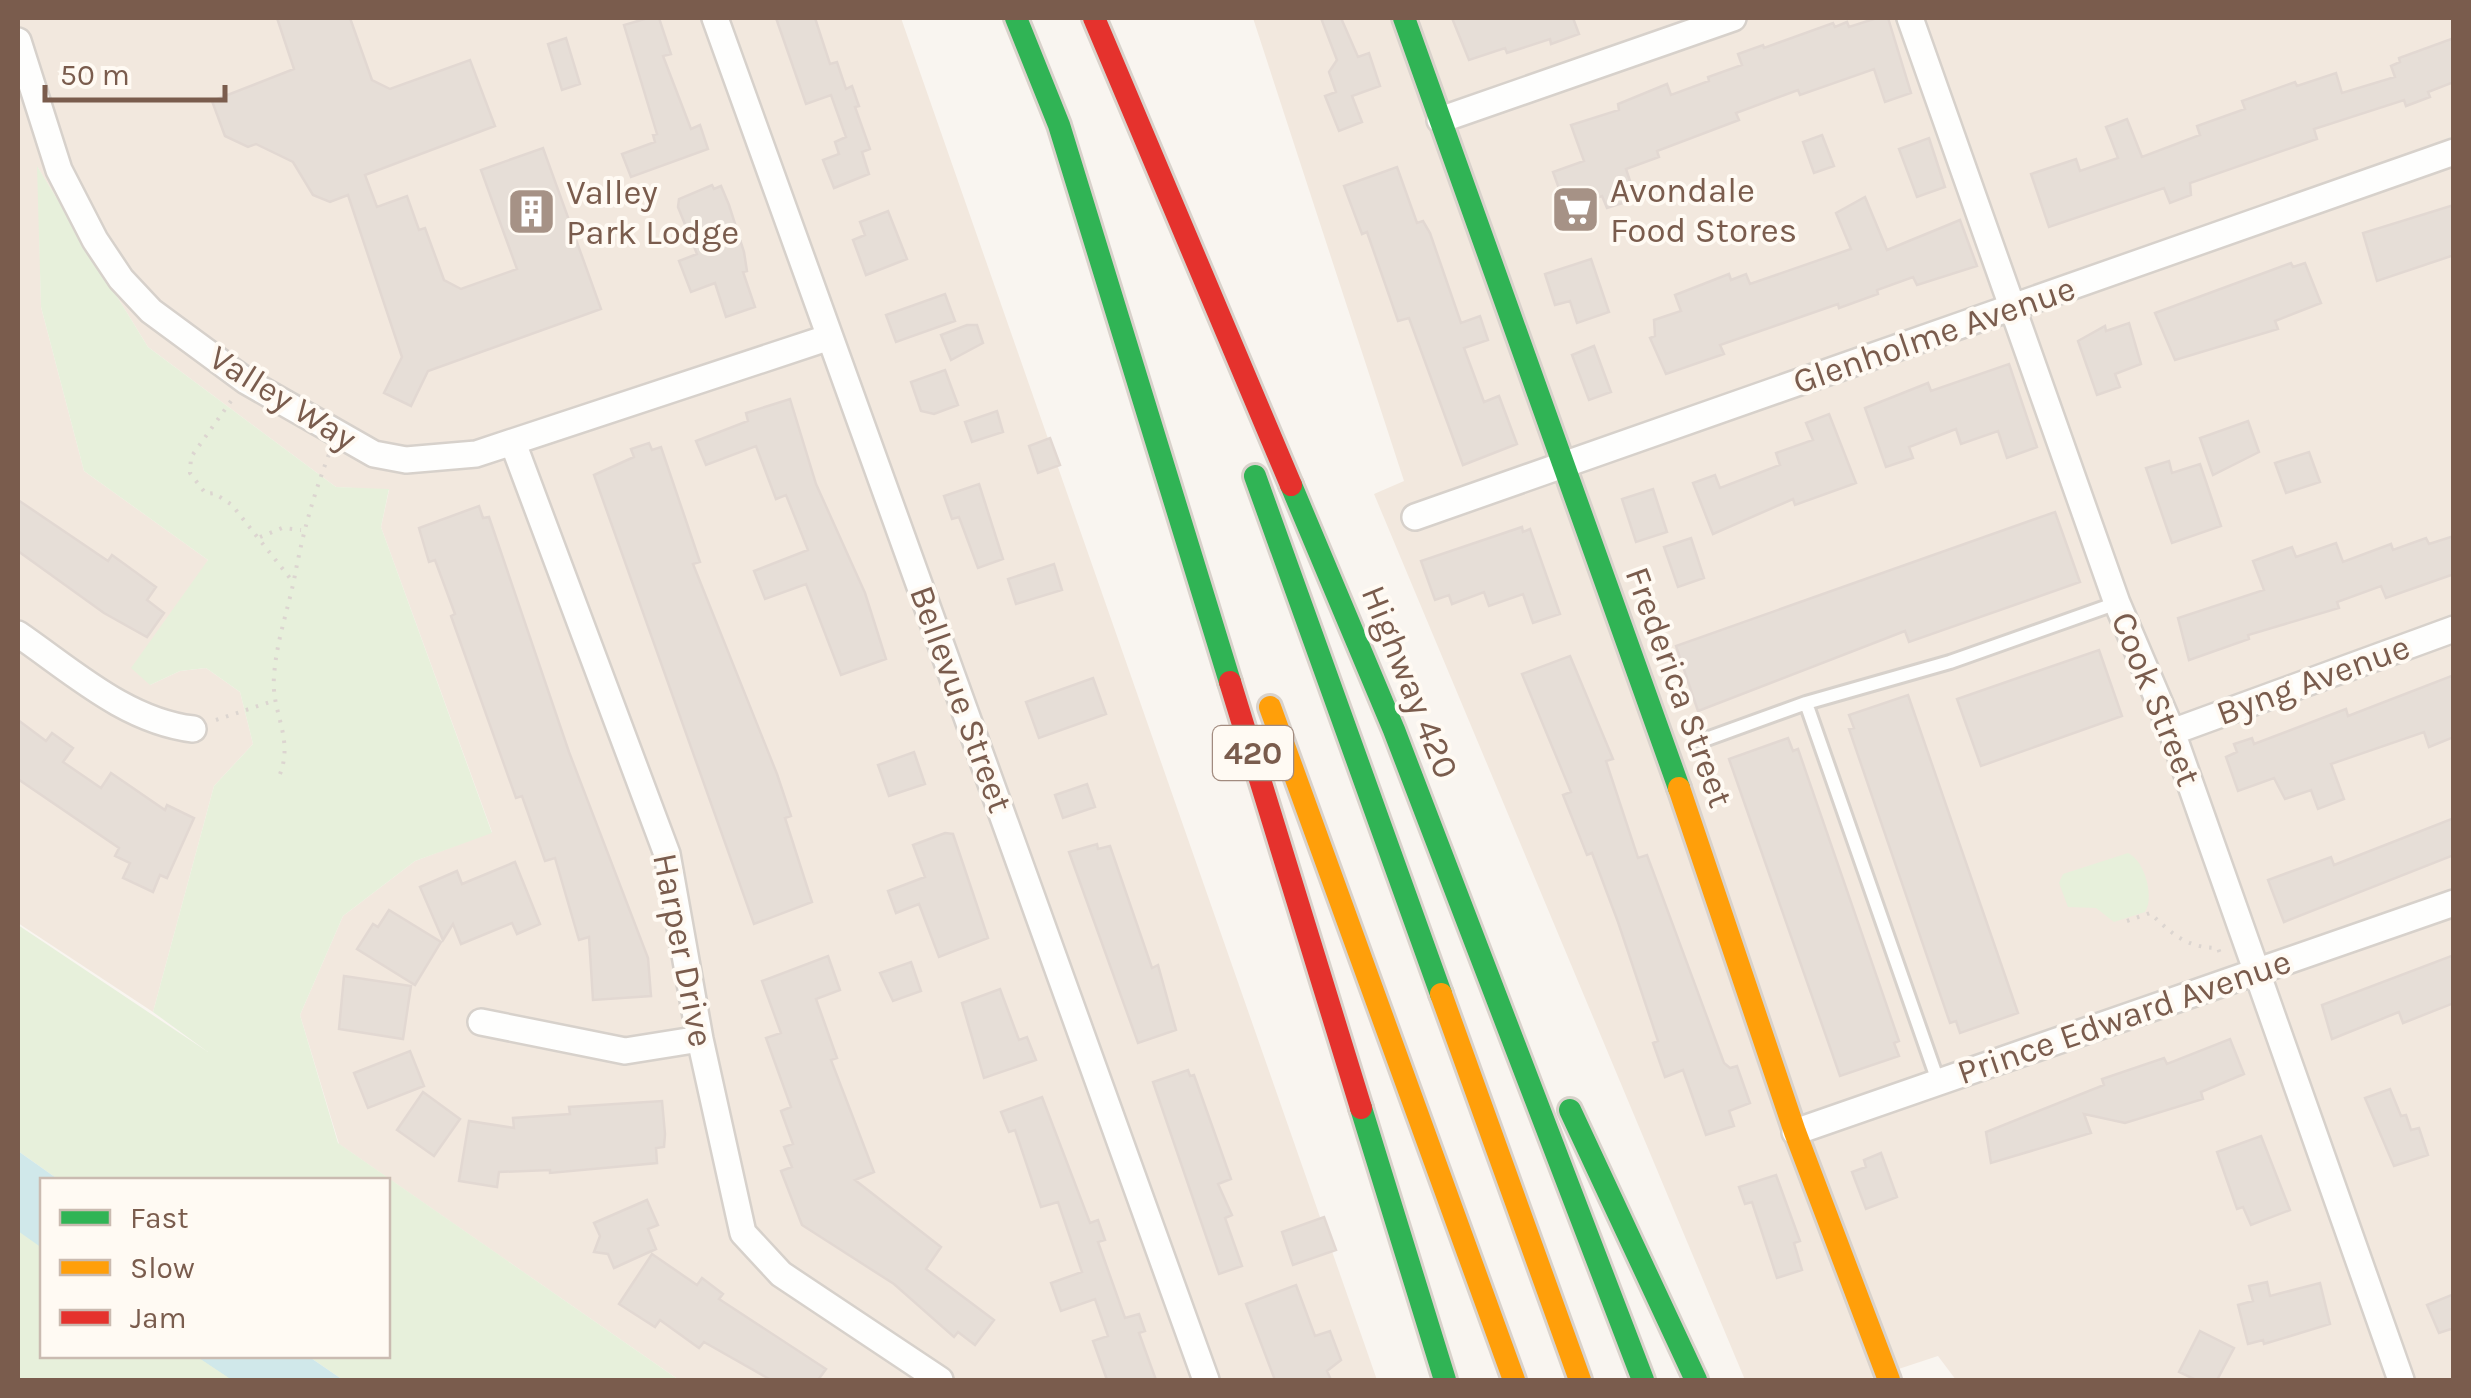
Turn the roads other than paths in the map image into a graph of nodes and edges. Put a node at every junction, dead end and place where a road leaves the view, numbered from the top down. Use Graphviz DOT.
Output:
graph roads {
  1 [pos="715,18"];
  2 [pos="1016,18"];
  3 [pos="1092,18"];
  4 [pos="1404,18"];
  5 [pos="1733,18"];
  6 [pos="1910,18"];
  7 [pos="18,41"];
  8 [pos="1440,120"];
  9 [pos="1059,126"];
  10 [pos="2454,152"];
  11 [pos="2013,308"];
  12 [pos="830,337"];
  13 [pos="1218,372"];
  14 [pos="514,443"];
  15 [pos="1244,447"];
  16 [pos="1562,466"];
  17 [pos="1415,518"];
  18 [pos="1226,586"];
  19 [pos="2118,603"];
  20 [pos="2454,628"];
  21 [pos="18,634"];
  22 [pos="1260,680"];
  23 [pos="1806,702"];
  24 [pos="193,729"];
  25 [pos="1394,730"];
  26 [pos="2172,732"];
  27 [pos="1701,741"];
  28 [pos="2454,903"];
  29 [pos="2257,973"];
  30 [pos="482,1022"];
  31 [pos="1537,1037"];
  32 [pos="700,1040"];
  33 [pos="1938,1081"];
  34 [pos="1562,1091"];
  35 [pos="1795,1132"];
  36 [pos="940,1380"];
  37 [pos="1206,1380"];
  38 [pos="1446,1380"];
  39 [pos="1514,1380"];
  40 [pos="1580,1380"];
  41 [pos="1642,1380"];
  42 [pos="1696,1380"];
  43 [pos="1889,1380"];
  44 [pos="2400,1380"];
  1 -- 12 [label="street, Bellevue Street"];
  2 -- 9 [label="main road, 420"];
  3 -- 13 [label="main road"];
  3 -- 25 [label="main road, Highway 420"];
  4 -- 8 [label="main road, Frederica Street"];
  5 -- 8 [label="street"];
  6 -- 11 [label="street, Cook Street"];
  7 -- 14 [label="street, Valley Way"];
  8 -- 16 [label="main road, Frederica Street"];
  9 -- 18 [label="main road"];
  9 -- 38 [label="main road, 420"];
  10 -- 11 [label="street, Glenholme Avenue"];
  11 -- 16 [label="street, Glenholme Avenue"];
  11 -- 19 [label="street, Cook Street"];
  12 -- 14 [label="street, Valley Way"];
  12 -- 37 [label="street, Bellevue Street"];
  14 -- 32 [label="street, Harper Drive"];
  15 -- 40 [label="main road"];
  16 -- 17 [label="street, Glenholme Avenue"];
  16 -- 35 [label="main road, Frederica Street"];
  19 -- 23 [label="lane"];
  19 -- 26 [label="street, Cook Street"];
  20 -- 26 [label="street, Byng Avenue"];
  21 -- 24 [label="street"];
  22 -- 39 [label="main road"];
  23 -- 27 [label="lane"];
  23 -- 33 [label="lane"];
  25 -- 31 [label="main road"];
  25 -- 41 [label="main road, Highway 420"];
  26 -- 29 [label="street, Cook Street"];
  28 -- 29 [label="street, Prince Edward Avenue"];
  29 -- 33 [label="street, Prince Edward Avenue"];
  29 -- 44 [label="street, Cook Street"];
  30 -- 32 [label="street"];
  32 -- 36 [label="street, Harper Drive"];
  33 -- 35 [label="street, Prince Edward Avenue"];
  34 -- 42 [label="main road"];
  35 -- 43 [label="main road, Frederica Street"];
}
